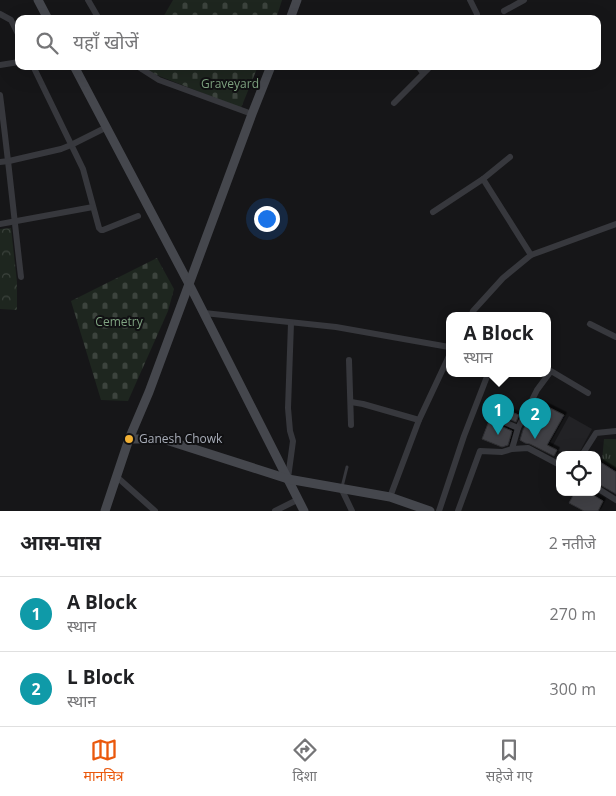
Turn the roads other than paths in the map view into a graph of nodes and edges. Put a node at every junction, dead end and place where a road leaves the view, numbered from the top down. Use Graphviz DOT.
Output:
graph roads {
  1 [pos="38,0"];
  2 [pos="88,0"];
  3 [pos="297,0"];
  4 [pos="470,0"];
  5 [pos="524,0"];
  6 [pos="504,11"];
  7 [pos="0,14"];
  8 [pos="46,15"];
  9 [pos="97,15"];
  10 [pos="291,15"];
  11 [pos="476,15"];
  12 [pos="15,28"];
  13 [pos="15,63"];
  14 [pos="0,65"];
  15 [pos="35,70"];
  16 [pos="76,70"];
  17 [pos="143,70"];
  18 [pos="269,70"];
  19 [pos="421,70"];
  20 [pos="426,70"];
  21 [pos="423,73"];
  22 [pos="0,95"];
  23 [pos="394,103"];
  24 [pos="252,114"];
  25 [pos="107,127"];
  26 [pos="71,145"];
  27 [pos="510,157"];
  28 [pos="9,161"];
  29 [pos="0,162"];
  30 [pos="483,179"];
  31 [pos="93,207"];
  32 [pos="433,212"];
  33 [pos="138,216"];
  34 [pos="15,221"];
  35 [pos="0,224"];
  36 [pos="616,224"];
  37 [pos="531,255"];
  38 [pos="21,277"];
  39 [pos="189,284"];
  40 [pos="473,312"];
  41 [pos="204,313"];
  42 [pos="291,323"];
  43 [pos="590,324"];
  44 [pos="616,337"];
  45 [pos="446,346"];
  46 [pos="350,360"];
  47 [pos="446,362"];
  48 [pos="551,371"];
  49 [pos="487,377"];
  50 [pos="545,377"];
  51 [pos="588,393"];
  52 [pos="350,402"];
  53 [pos="490,416"];
  54 [pos="419,420"];
  55 [pos="351,425"];
  56 [pos="518,428"];
  57 [pos="616,431"];
  58 [pos="129,439"];
  59 [pos="512,449"];
  60 [pos="585,451"];
  61 [pos="556,463"];
  62 [pos="348,467"];
  63 [pos="117,477"];
  64 [pos="288,479"];
  65 [pos="342,488"];
  66 [pos="601,491"];
  67 [pos="390,497"];
  68 [pos="299,500"];
  69 [pos="616,500"];
  70 [pos="105,511"];
  71 [pos="155,511"];
  72 [pos="275,511"];
  73 [pos="304,511"];
  74 [pos="352,511"];
  75 [pos="430,511"];
  76 [pos="439,511"];
  77 [pos="458,511"];
  1 -- 8 [label="street"];
  2 -- 9 [label="street"];
  3 -- 10 [label="street"];
  4 -- 11 [label="street"];
  5 -- 6 [label="street"];
  7 -- 12 [label="street"];
  13 -- 14 [label="street"];
  15 -- 26 [label="street"];
  16 -- 25 [label="street"];
  17 -- 24 [label="street"];
  18 -- 24 [label="street"];
  19 -- 21 [label="street"];
  20 -- 21 [label="street"];
  21 -- 23 [label="street"];
  22 -- 28 [label="street"];
  24 -- 39 [label="street"];
  25 -- 26 [label="street"];
  25 -- 39 [label="street"];
  26 -- 28 [label="street"];
  26 -- 31 [label="street"];
  27 -- 30 [label="street"];
  28 -- 29 [label="street"];
  28 -- 34 [label="street"];
  30 -- 32 [label="street"];
  30 -- 37 [label="street"];
  31 -- 33 [label="street"];
  31 -- 34 [label="street"];
  34 -- 35 [label="street"];
  34 -- 38 [label="street"];
  36 -- 37 [label="street"];
  37 -- 40 [label="street"];
  39 -- 41 [label="street"];
  39 -- 58 [label="street"];
  41 -- 42 [label="street"];
  41 -- 64 [label="street"];
  42 -- 45 [label="street"];
  42 -- 64 [label="street"];
  43 -- 44 [label="street"];
  46 -- 52 [label="street"];
  47 -- 54 [label="street"];
  48 -- 51 [label="street"];
  49 -- 76 [label="street"];
  50 -- 56 [label="street"];
  52 -- 54 [label="street"];
  52 -- 55 [label="street"];
  53 -- 56 [label="street"];
  54 -- 67 [label="street"];
  56 -- 59 [label="street"];
  57 -- 60 [label="street"];
  58 -- 63 [label="street"];
  58 -- 64 [label="street"];
  59 -- 61 [label="street"];
  59 -- 77 [label="street"];
  62 -- 65 [label="lane"];
  63 -- 70 [label="street"];
  63 -- 71 [label="street"];
  64 -- 65 [label="street"];
  64 -- 68 [label="street"];
  65 -- 67 [label="street"];
  65 -- 74 [label="street"];
  66 -- 69 [label="street"];
  67 -- 75 [label="street"];
  68 -- 72 [label="street"];
  68 -- 73 [label="street"];
}
